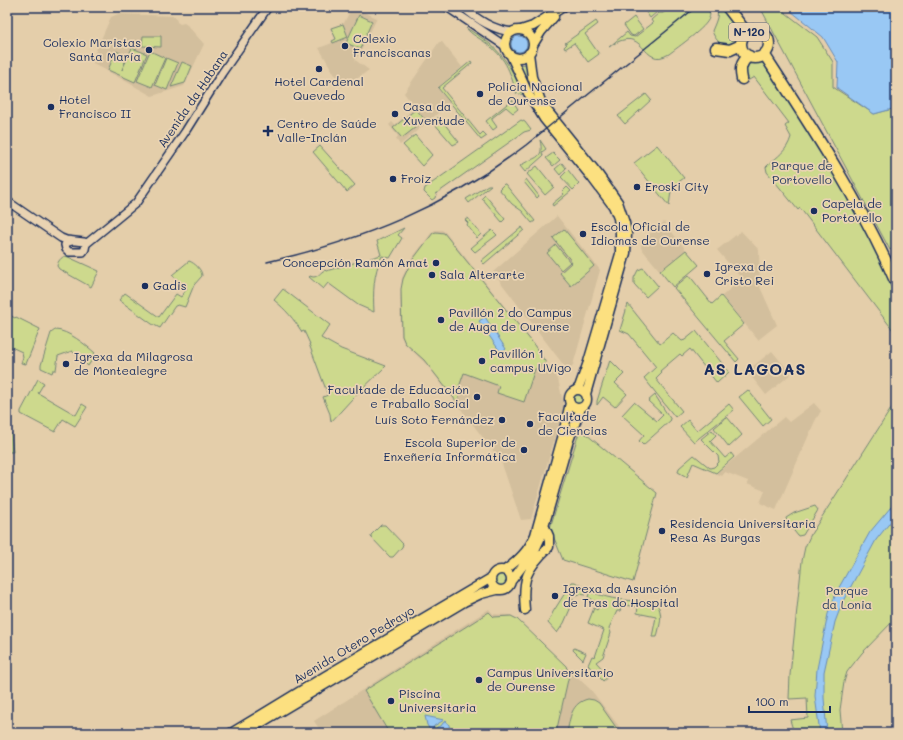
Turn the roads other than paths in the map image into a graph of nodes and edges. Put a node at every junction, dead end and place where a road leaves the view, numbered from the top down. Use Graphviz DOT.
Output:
graph roads {
  1 [pos="268,7"];
  2 [pos="447,7"];
  3 [pos="463,7"];
  4 [pos="727,7"];
  5 [pos="562,8"];
  6 [pos="517,31"];
  7 [pos="747,33"];
  8 [pos="533,45"];
  9 [pos="741,45"];
  10 [pos="505,46"];
  11 [pos="716,48"];
  12 [pos="529,53"];
  13 [pos="764,54"];
  14 [pos="511,56"];
  15 [pos="749,56"];
  16 [pos="742,80"];
  17 [pos="7,201"];
  18 [pos="69,242"];
  19 [pos="87,242"];
  20 [pos="896,283"];
  21 [pos="576,390"];
  22 [pos="586,394"];
  23 [pos="570,402"];
  24 [pos="581,408"];
  25 [pos="545,527"];
  26 [pos="539,557"];
  27 [pos="526,563"];
  28 [pos="505,570"];
  29 [pos="491,578"];
  30 [pos="512,580"];
  31 [pos="497,590"];
  32 [pos="525,610"];
  33 [pos="231,733"];
  34 [pos="244,733"];
  1 -- 19 [label="street, Avenida da Habana"];
  2 -- 10 [label="street"];
  3 -- 6 [label="street"];
  4 -- 7 [label="highway, N-120"];
  5 -- 6 [label="main road"];
  5 -- 8 [label="main road"];
  6 -- 8 [label="main road"];
  6 -- 10 [label="main road"];
  7 -- 9 [label="highway, N-120"];
  7 -- 13 [label="highway, N-120"];
  8 -- 12 [label="main road"];
  9 -- 11 [label="highway"];
  9 -- 15 [label="highway, N-120"];
  10 -- 14 [label="main road"];
  12 -- 14 [label="main road"];
  12 -- 22 [label="main road"];
  13 -- 15 [label="highway, N-120"];
  13 -- 20 [label="highway, N-120"];
  14 -- 21 [label="main road"];
  15 -- 16 [label="highway"];
  17 -- 18 [label="street"];
  18 -- 19 [label="street"];
  18 -- 19 [label="street, Avenida da Habana"];
  21 -- 22 [label="main road"];
  21 -- 23 [label="main road"];
  22 -- 24 [label="main road"];
  23 -- 24 [label="main road"];
  23 -- 28 [label="main road"];
  24 -- 25 [label="main road"];
  25 -- 26 [label="main road"];
  25 -- 27 [label="main road"];
  26 -- 27 [label="main road"];
  26 -- 32 [label="main road"];
  27 -- 30 [label="main road"];
  28 -- 29 [label="main road"];
  28 -- 30 [label="main road"];
  29 -- 31 [label="main road"];
  29 -- 33 [label="main road, Avenida Otero Pedrayo"];
  30 -- 31 [label="main road"];
  31 -- 34 [label="main road, Avenida Otero Pedrayo"];
}
